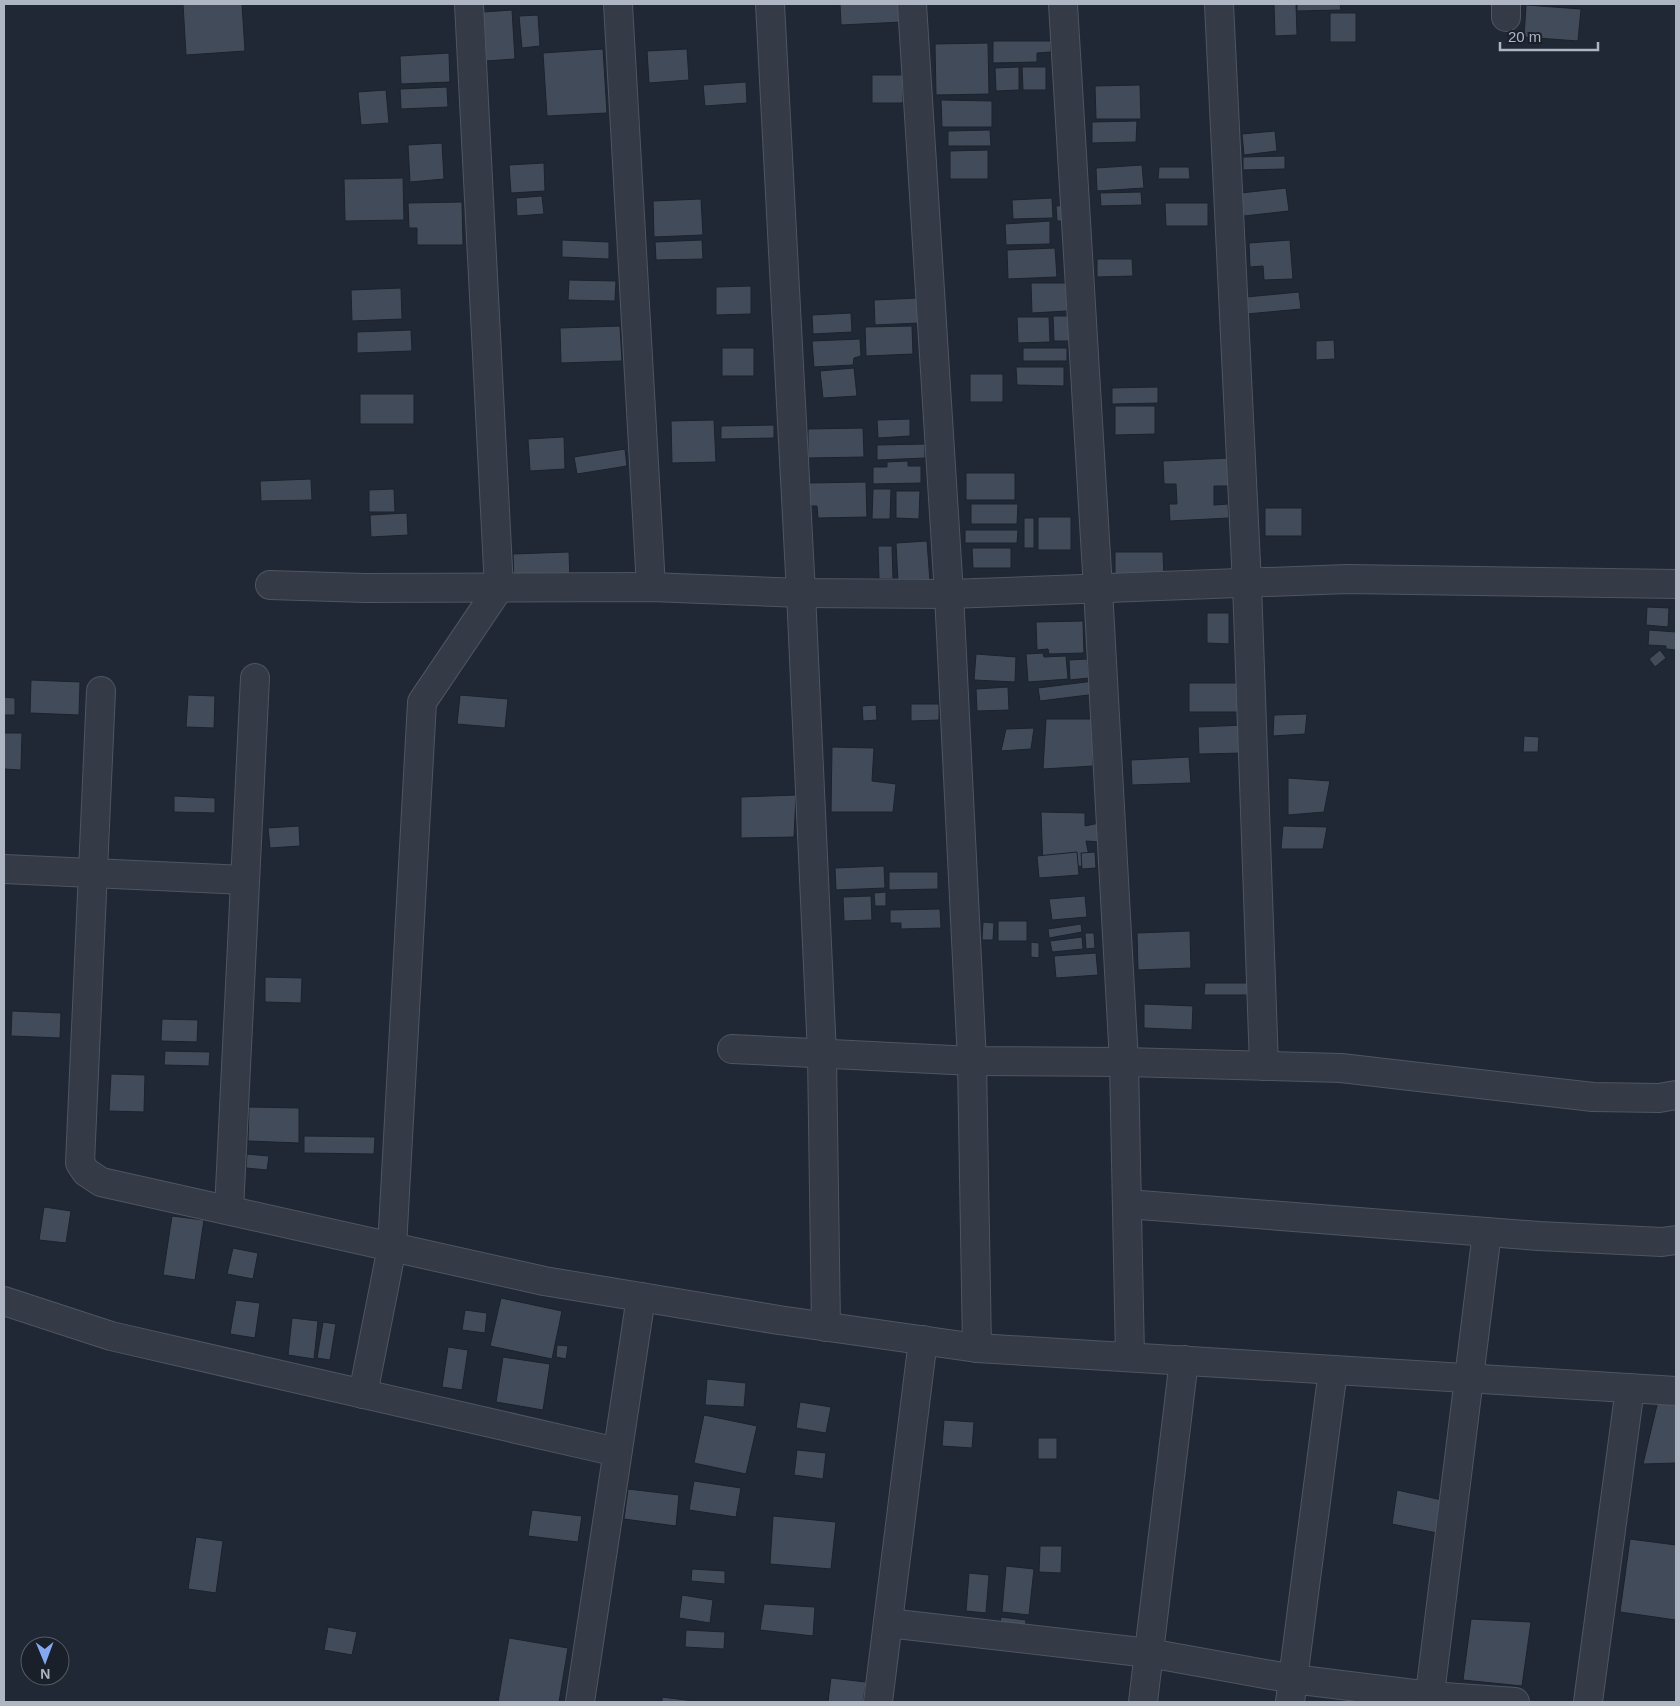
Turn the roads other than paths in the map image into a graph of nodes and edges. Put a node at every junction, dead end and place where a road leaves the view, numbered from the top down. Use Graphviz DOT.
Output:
graph roads {
  1 [pos="469,4"];
  2 [pos="618,4"];
  3 [pos="770,4"];
  4 [pos="912,4"];
  5 [pos="1063,4"];
  6 [pos="1219,4"];
  7 [pos="270,584"];
  8 [pos="1247,584"];
  9 [pos="1676,584"];
  10 [pos="651,586"];
  11 [pos="499,588"];
  12 [pos="1098,589"];
  13 [pos="801,593"];
  14 [pos="948,594"];
  15 [pos="255,678"];
  16 [pos="101,691"];
  17 [pos="4,869"];
  18 [pos="93,873"];
  19 [pos="245,880"];
  20 [pos="732,1049"];
  21 [pos="822,1054"];
  22 [pos="972,1062"];
  23 [pos="1124,1062"];
  24 [pos="1264,1066"];
  25 [pos="1676,1095"];
  26 [pos="1127,1204"];
  27 [pos="229,1210"];
  28 [pos="1487,1232"];
  29 [pos="1676,1240"];
  30 [pos="392,1247"];
  31 [pos="641,1297"];
  32 [pos="4,1301"];
  33 [pos="826,1326"];
  34 [pos="923,1340"];
  35 [pos="977,1348"];
  36 [pos="1130,1358"];
  37 [pos="1184,1360"];
  38 [pos="1332,1370"];
  39 [pos="1469,1378"];
  40 [pos="1630,1388"];
  41 [pos="1676,1390"];
  42 [pos="363,1394"];
  43 [pos="617,1452"];
  44 [pos="888,1623"];
  45 [pos="1149,1653"];
  46 [pos="1292,1691"];
  47 [pos="1430,1699"];
  48 [pos="580,1702"];
  49 [pos="878,1702"];
  50 [pos="1143,1702"];
  51 [pos="1515,1702"];
  52 [pos="1588,1702"];
  1 -- 11 [label="street"];
  2 -- 10 [label="street"];
  3 -- 13 [label="street"];
  4 -- 14 [label="street"];
  5 -- 12 [label="street"];
  6 -- 8 [label="street"];
  7 -- 11 [label="street"];
  8 -- 9 [label="street"];
  8 -- 12 [label="street"];
  8 -- 24 [label="street"];
  10 -- 11 [label="street"];
  10 -- 13 [label="street"];
  11 -- 30 [label="street"];
  12 -- 14 [label="street"];
  12 -- 23 [label="street"];
  13 -- 14 [label="street"];
  13 -- 21 [label="street"];
  14 -- 22 [label="street"];
  15 -- 19 [label="street"];
  16 -- 18 [label="street"];
  17 -- 18 [label="street"];
  18 -- 19 [label="street"];
  18 -- 27 [label="street"];
  19 -- 27 [label="street"];
  20 -- 21 [label="street"];
  21 -- 22 [label="street"];
  21 -- 33 [label="street"];
  22 -- 23 [label="street"];
  22 -- 35 [label="street"];
  23 -- 24 [label="street"];
  23 -- 26 [label="street"];
  24 -- 25 [label="street"];
  26 -- 28 [label="street"];
  26 -- 36 [label="street"];
  27 -- 30 [label="street"];
  28 -- 29 [label="street"];
  28 -- 39 [label="street"];
  30 -- 31 [label="street"];
  30 -- 42 [label="street"];
  31 -- 33 [label="street"];
  31 -- 43 [label="street"];
  32 -- 42 [label="street"];
  33 -- 34 [label="street"];
  34 -- 35 [label="street"];
  34 -- 44 [label="street"];
  35 -- 36 [label="street"];
  36 -- 37 [label="street"];
  37 -- 38 [label="street"];
  37 -- 45 [label="street"];
  38 -- 39 [label="street"];
  38 -- 46 [label="street"];
  39 -- 40 [label="street"];
  39 -- 47 [label="street"];
  40 -- 41 [label="street"];
  40 -- 52 [label="street"];
  42 -- 43 [label="street"];
  43 -- 48 [label="street"];
  44 -- 45 [label="street"];
  44 -- 49 [label="street"];
  45 -- 46 [label="street"];
  45 -- 50 [label="street"];
  46 -- 47 [label="street"];
  47 -- 51 [label="street"];
}
